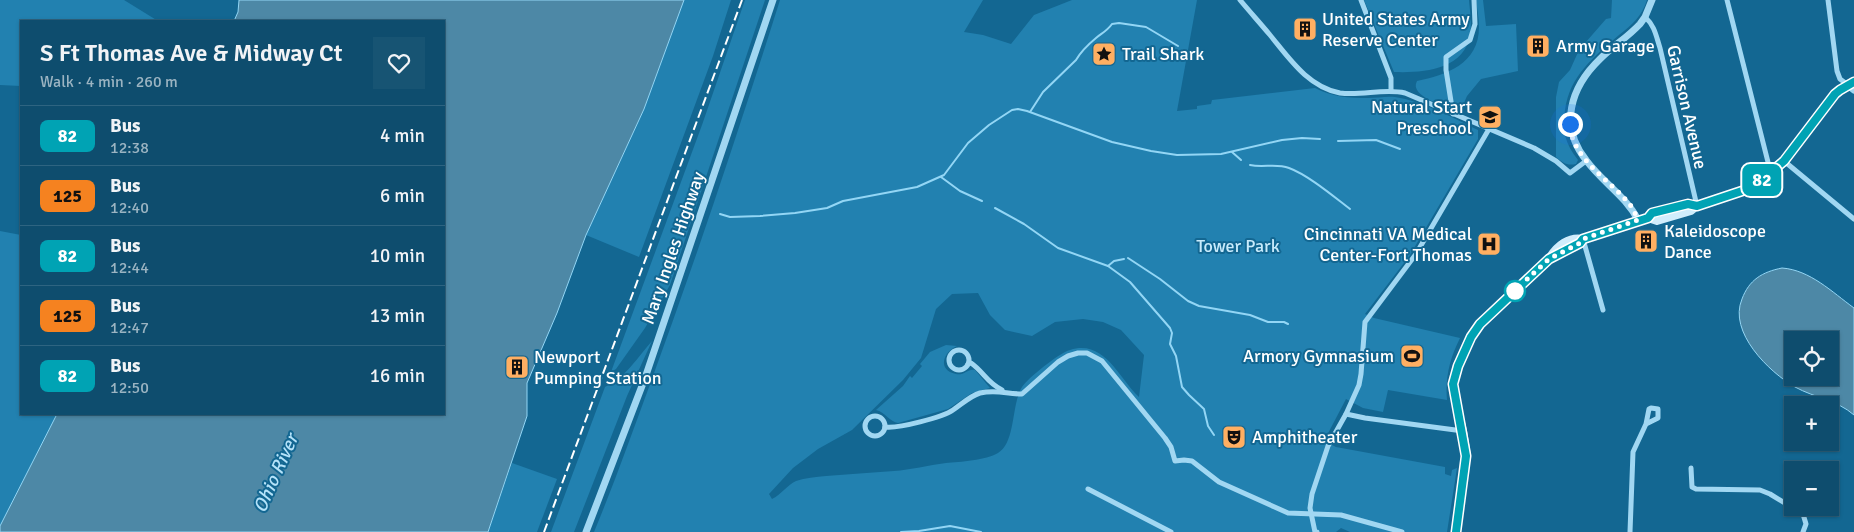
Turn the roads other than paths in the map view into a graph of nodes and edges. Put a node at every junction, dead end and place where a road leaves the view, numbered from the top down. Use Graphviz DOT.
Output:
graph roads {
  1 [pos="773,0"];
  2 [pos="1240,0"];
  3 [pos="1361,0"];
  4 [pos="1474,0"];
  5 [pos="1652,0"];
  6 [pos="1727,0"];
  7 [pos="1828,0"];
  8 [pos="1645,17"];
  9 [pos="1852,86"];
  10 [pos="1391,91"];
  11 [pos="1453,114"];
  12 [pos="1489,129"];
  13 [pos="1586,161"];
  14 [pos="1784,161"];
  15 [pos="1771,174"];
  16 [pos="1697,206"];
  17 [pos="1854,219"];
  18 [pos="1638,220"];
  19 [pos="1583,239"];
  20 [pos="1603,310"];
  21 [pos="968,364"];
  22 [pos="1004,391"];
  23 [pos="1346,414"];
  24 [pos="1646,424"];
  25 [pos="885,427"];
  26 [pos="1463,431"];
  27 [pos="1691,468"];
  28 [pos="1088,489"];
  29 [pos="1312,514"];
  30 [pos="586,532"];
  31 [pos="1171,532"];
  32 [pos="1315,532"];
  33 [pos="1402,532"];
  34 [pos="1456,532"];
  35 [pos="1630,532"];
  36 [pos="1803,532"];
  1 -- 30 [label="street, Mary Ingles Highway"];
  2 -- 10 [label="street"];
  3 -- 10 [label="street"];
  4 -- 11 [label="street"];
  5 -- 8 [label="street"];
  6 -- 15 [label="street"];
  7 -- 9 [label="street"];
  8 -- 13 [label="street"];
  8 -- 16 [label="street, Garrison Avenue"];
  9 -- 14 [label="main road"];
  10 -- 11 [label="street"];
  11 -- 12 [label="street"];
  12 -- 13 [label="street"];
  12 -- 23 [label="street"];
  13 -- 18 [label="street"];
  14 -- 15 [label="main road"];
  14 -- 17 [label="street"];
  15 -- 16 [label="main road"];
  16 -- 18 [label="main road"];
  18 -- 19 [label="main road"];
  19 -- 20 [label="street"];
  19 -- 26 [label="main road"];
  21 -- 21 [label="street"];
  21 -- 22 [label="street"];
  22 -- 25 [label="street"];
  22 -- 29 [label="street"];
  23 -- 26 [label="street"];
  23 -- 29 [label="street"];
  24 -- 35 [label="street"];
  25 -- 25 [label="street"];
  26 -- 34 [label="main road"];
  27 -- 36 [label="street"];
  28 -- 31 [label="street"];
  29 -- 32 [label="street"];
  29 -- 33 [label="street"];
}
